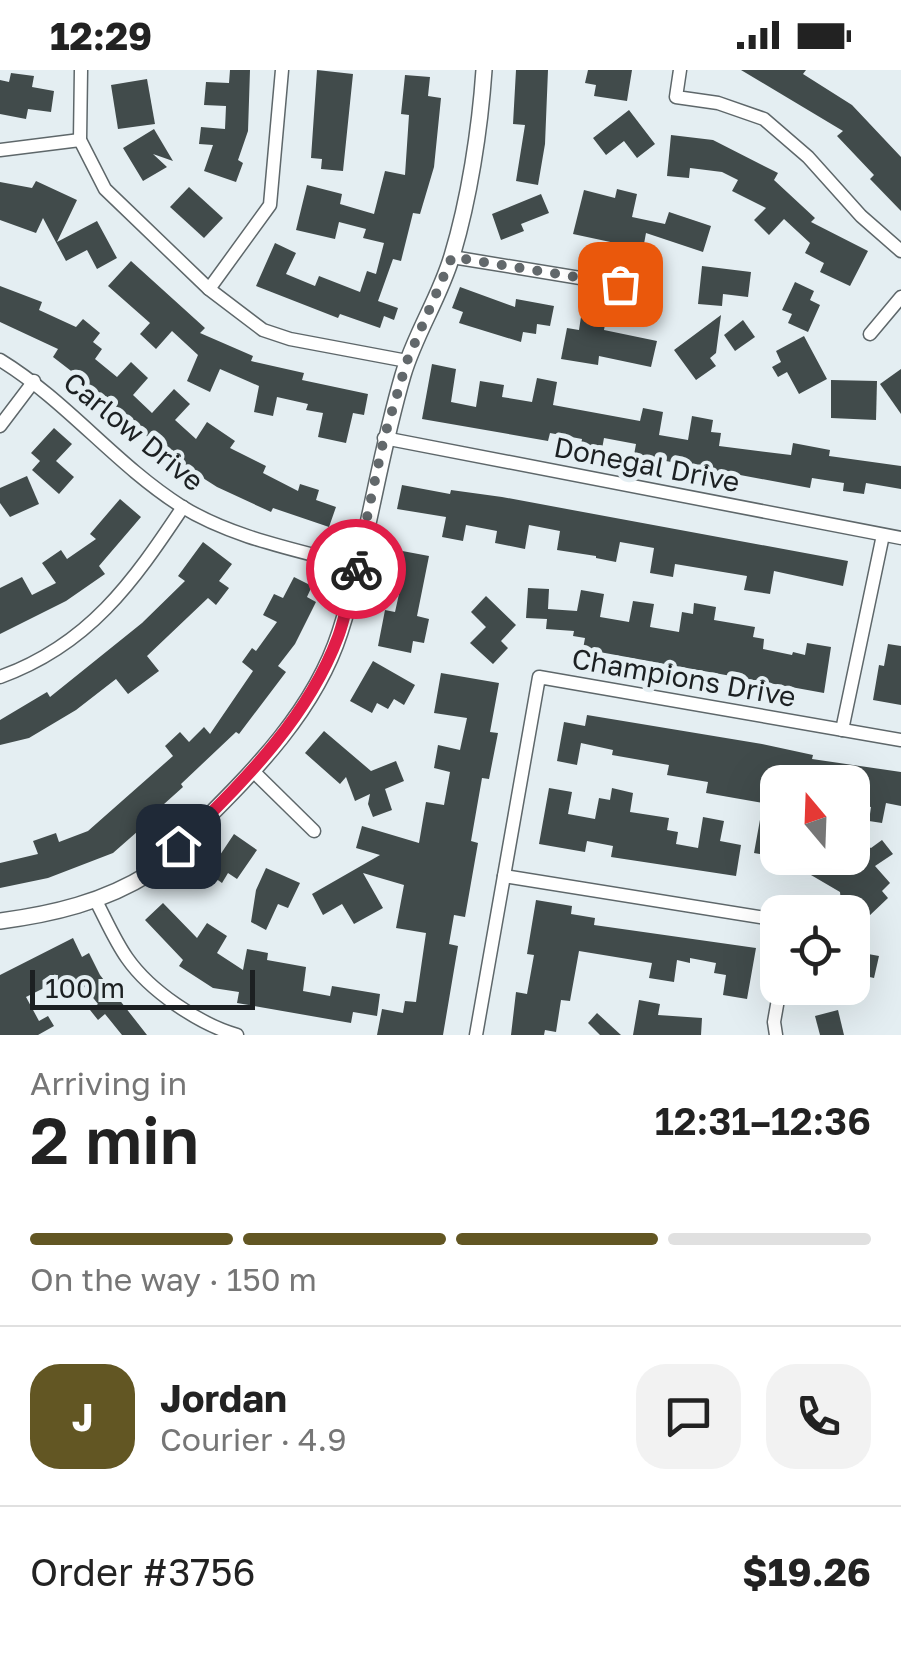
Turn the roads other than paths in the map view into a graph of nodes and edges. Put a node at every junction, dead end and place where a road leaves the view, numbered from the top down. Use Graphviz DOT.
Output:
graph roads {
  1 [pos="81,70"];
  2 [pos="282,70"];
  3 [pos="484,70"];
  4 [pos="680,70"];
  5 [pos="80,140"];
  6 [pos="0,150"];
  7 [pos="901,250"];
  8 [pos="452,257"];
  9 [pos="209,290"];
  10 [pos="653,290"];
  11 [pos="901,296"];
  12 [pos="870,334"];
  13 [pos="0,360"];
  14 [pos="407,361"];
  15 [pos="34,381"];
  16 [pos="0,426"];
  17 [pos="384,438"];
  18 [pos="183,507"];
  19 [pos="883,535"];
  20 [pos="901,538"];
  21 [pos="356,566"];
  22 [pos="0,677"];
  23 [pos="842,730"];
  24 [pos="901,740"];
  25 [pos="253,771"];
  26 [pos="314,831"];
  27 [pos="504,876"];
  28 [pos="96,902"];
  29 [pos="760,917"];
  30 [pos="0,922"];
  31 [pos="777,1005"];
  32 [pos="237,1035"];
  33 [pos="476,1035"];
  34 [pos="776,1035"];
  1 -- 5 [label="street"];
  2 -- 9 [label="street"];
  3 -- 8 [label="street"];
  4 -- 7 [label="street"];
  5 -- 6 [label="street"];
  5 -- 9 [label="street"];
  8 -- 10 [label="street"];
  8 -- 14 [label="street"];
  9 -- 14 [label="street"];
  11 -- 12 [label="street"];
  13 -- 15 [label="street, Carlow Drive"];
  14 -- 17 [label="street"];
  15 -- 16 [label="street"];
  15 -- 18 [label="street, Carlow Drive"];
  17 -- 19 [label="street, Donegal Drive"];
  17 -- 21 [label="street"];
  18 -- 21 [label="street, Carlow Drive"];
  18 -- 22 [label="street"];
  19 -- 20 [label="street, Donegal Drive"];
  19 -- 23 [label="street"];
  21 -- 25 [label="street"];
  23 -- 24 [label="street, Champions Drive"];
  23 -- 27 [label="street, Champions Drive"];
  25 -- 26 [label="street"];
  25 -- 28 [label="street"];
  27 -- 29 [label="street"];
  27 -- 33 [label="street"];
  28 -- 30 [label="street"];
  28 -- 32 [label="street"];
  31 -- 34 [label="street"];
}
